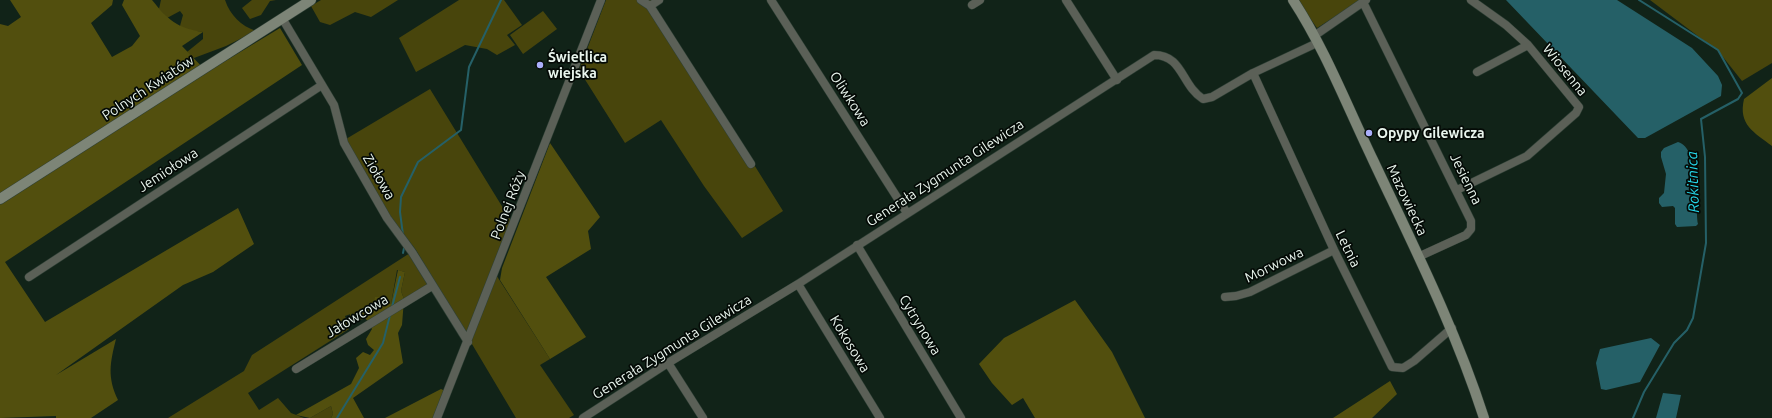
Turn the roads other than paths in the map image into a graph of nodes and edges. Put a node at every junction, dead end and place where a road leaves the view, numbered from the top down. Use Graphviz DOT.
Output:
graph roads {
  1 [pos="311,0"];
  2 [pos="602,0"];
  3 [pos="641,0"];
  4 [pos="659,0"];
  5 [pos="772,0"];
  6 [pos="980,0"];
  7 [pos="1066,0"];
  8 [pos="1293,0"];
  9 [pos="1471,0"];
  10 [pos="1365,1"];
  11 [pos="972,5"];
  12 [pos="650,6"];
  13 [pos="282,18"];
  14 [pos="1315,40"];
  15 [pos="1528,45"];
  16 [pos="1477,72"];
  17 [pos="1253,74"];
  18 [pos="1116,80"];
  19 [pos="322,85"];
  20 [pos="751,164"];
  21 [pos="1457,190"];
  22 [pos="0,199"];
  23 [pos="907,212"];
  24 [pos="857,245"];
  25 [pos="1334,250"];
  26 [pos="1418,257"];
  27 [pos="30,277"];
  28 [pos="798,284"];
  29 [pos="432,286"];
  30 [pos="1224,297"];
  31 [pos="1452,328"];
  32 [pos="468,342"];
  33 [pos="668,363"];
  34 [pos="296,369"];
  35 [pos="437,418"];
  36 [pos="583,418"];
  37 [pos="703,418"];
  38 [pos="880,418"];
  39 [pos="961,418"];
  40 [pos="1484,418"];
  1 -- 13 [label="street, Polnych Kwiatów"];
  2 -- 32 [label="street, Polnej Róży"];
  3 -- 12 [label="street"];
  4 -- 12 [label="street"];
  5 -- 23 [label="street, Oliwkowa"];
  6 -- 11 [label="street"];
  7 -- 18 [label="street"];
  8 -- 14 [label="street, Mazowiecka"];
  9 -- 15 [label="street, Wiosenna"];
  10 -- 14 [label="street, Generała Zygmunta Gilewicza"];
  10 -- 21 [label="street, Jesienna"];
  12 -- 20 [label="street"];
  13 -- 19 [label="street, Ziołowa"];
  13 -- 22 [label="street, Polnych Kwiatów"];
  14 -- 17 [label="street, Generała Zygmunta Gilewicza"];
  14 -- 26 [label="street, Mazowiecka"];
  15 -- 16 [label="street"];
  15 -- 21 [label="street, Wiosenna"];
  17 -- 18 [label="street, Generała Zygmunta Gilewicza"];
  17 -- 25 [label="street, Letnia"];
  18 -- 23 [label="street, Generała Zygmunta Gilewicza"];
  19 -- 27 [label="street, Jemiołowa"];
  19 -- 29 [label="street, Ziołowa"];
  21 -- 26 [label="street, Jesienna"];
  23 -- 24 [label="street, Generała Zygmunta Gilewicza"];
  24 -- 28 [label="street, Generała Zygmunta Gilewicza"];
  24 -- 39 [label="street, Cytrynowa"];
  25 -- 30 [label="street, Morwowa"];
  25 -- 31 [label="street, Letnia"];
  26 -- 31 [label="street, Mazowiecka"];
  28 -- 33 [label="street, Generała Zygmunta Gilewicza"];
  28 -- 38 [label="street, Kokosowa"];
  29 -- 32 [label="street, Ziołowa"];
  29 -- 34 [label="street, Jałowcowa"];
  31 -- 40 [label="street, Mazowiecka"];
  32 -- 35 [label="street, Polnej Róży"];
  33 -- 36 [label="street, Generała Zygmunta Gilewicza"];
  33 -- 37 [label="street"];
}
